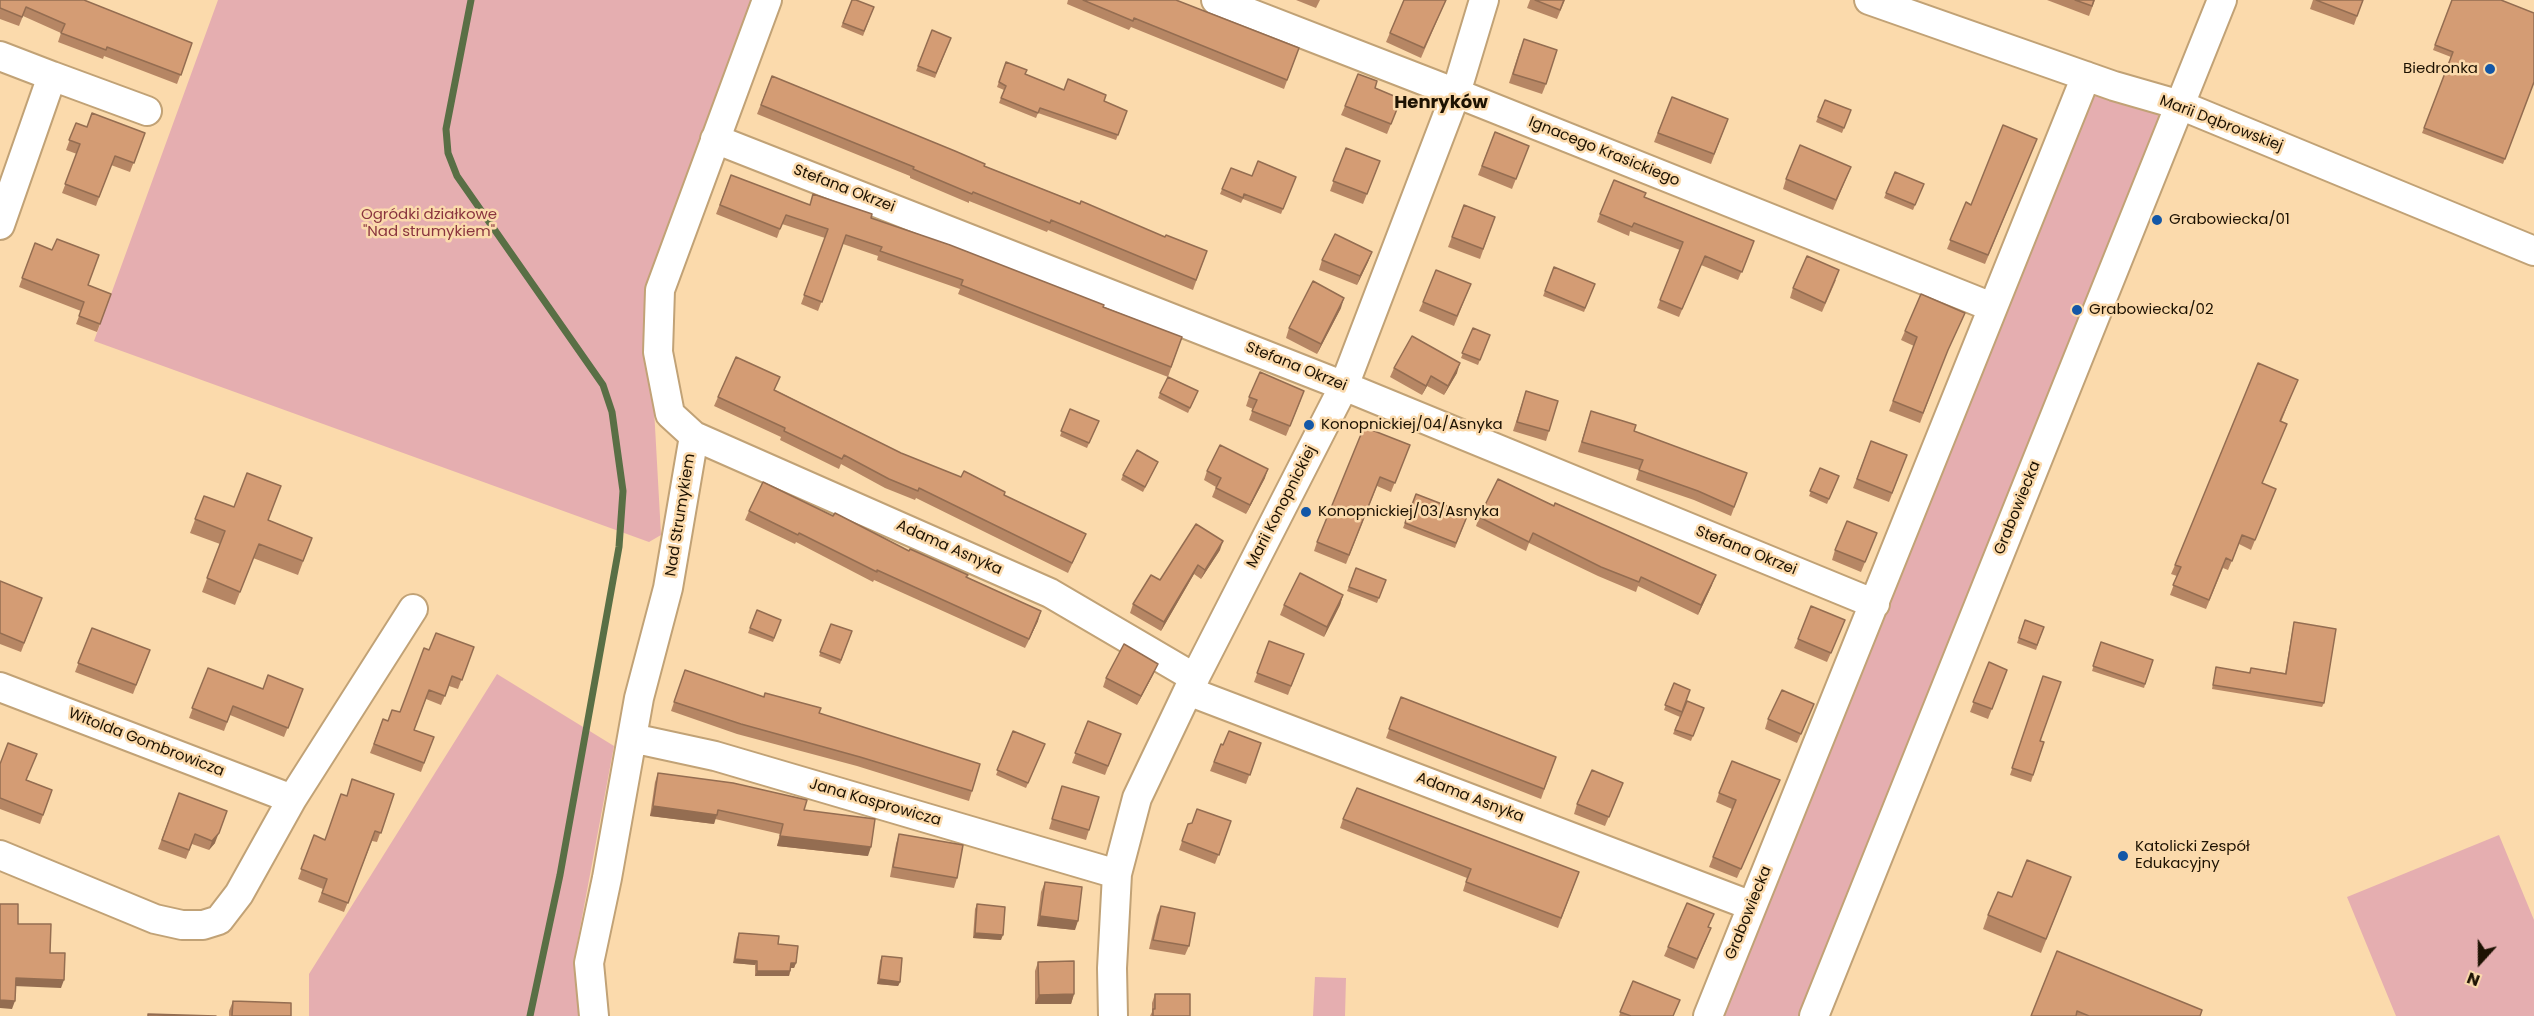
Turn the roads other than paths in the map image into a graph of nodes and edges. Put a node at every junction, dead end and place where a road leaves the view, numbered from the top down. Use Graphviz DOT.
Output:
graph roads {
  1 [pos="767,0"];
  2 [pos="1216,0"];
  3 [pos="1484,0"];
  4 [pos="1869,0"];
  5 [pos="2222,0"];
  6 [pos="0,56"];
  7 [pos="52,76"];
  8 [pos="2086,76"];
  9 [pos="1456,93"];
  10 [pos="2180,105"];
  11 [pos="147,111"];
  12 [pos="715,139"];
  13 [pos="0,225"];
  14 [pos="2534,251"];
  15 [pos="1992,307"];
  16 [pos="1344,386"];
  17 [pos="694,436"];
  18 [pos="1875,604"];
  19 [pos="413,609"];
  20 [pos="1191,684"];
  21 [pos="0,687"];
  22 [pos="632,738"];
  23 [pos="292,799"];
  24 [pos="0,855"];
  25 [pos="1117,874"];
  26 [pos="1752,906"];
  27 [pos="594,1016"];
  28 [pos="1113,1016"];
  29 [pos="1708,1016"];
  30 [pos="1814,1016"];
  1 -- 12 [label="street, Nad Strumykiem"];
  2 -- 9 [label="street, Ignacego Krasickiego"];
  3 -- 9 [label="street, Marii Konopnickiej"];
  4 -- 8 [label="street, Marii Dąbrowskiej"];
  5 -- 10 [label="street, Grabowiecka"];
  6 -- 7 [label="street"];
  7 -- 11 [label="street"];
  7 -- 13 [label="street"];
  8 -- 10 [label="street, Marii Dąbrowskiej"];
  8 -- 15 [label="street, Grabowiecka"];
  9 -- 15 [label="street, Ignacego Krasickiego"];
  9 -- 16 [label="street, Marii Konopnickiej"];
  10 -- 14 [label="street, Marii Dąbrowskiej"];
  10 -- 30 [label="street, Grabowiecka"];
  12 -- 16 [label="street, Stefana Okrzei"];
  12 -- 17 [label="street, Nad Strumykiem"];
  15 -- 18 [label="street, Grabowiecka"];
  16 -- 18 [label="street, Stefana Okrzei"];
  16 -- 20 [label="street, Marii Konopnickiej"];
  17 -- 20 [label="street, Adama Asnyka"];
  17 -- 22 [label="street, Nad Strumykiem"];
  18 -- 26 [label="street, Grabowiecka"];
  19 -- 23 [label="street"];
  20 -- 25 [label="street, Marii Konopnickiej"];
  20 -- 26 [label="street, Adama Asnyka"];
  21 -- 23 [label="street, Witolda Gombrowicza"];
  22 -- 25 [label="street, Jana Kasprowicza"];
  22 -- 27 [label="street, Nad Strumykiem"];
  23 -- 24 [label="street"];
  25 -- 28 [label="street, Marii Konopnickiej"];
  26 -- 29 [label="street, Grabowiecka"];
}
